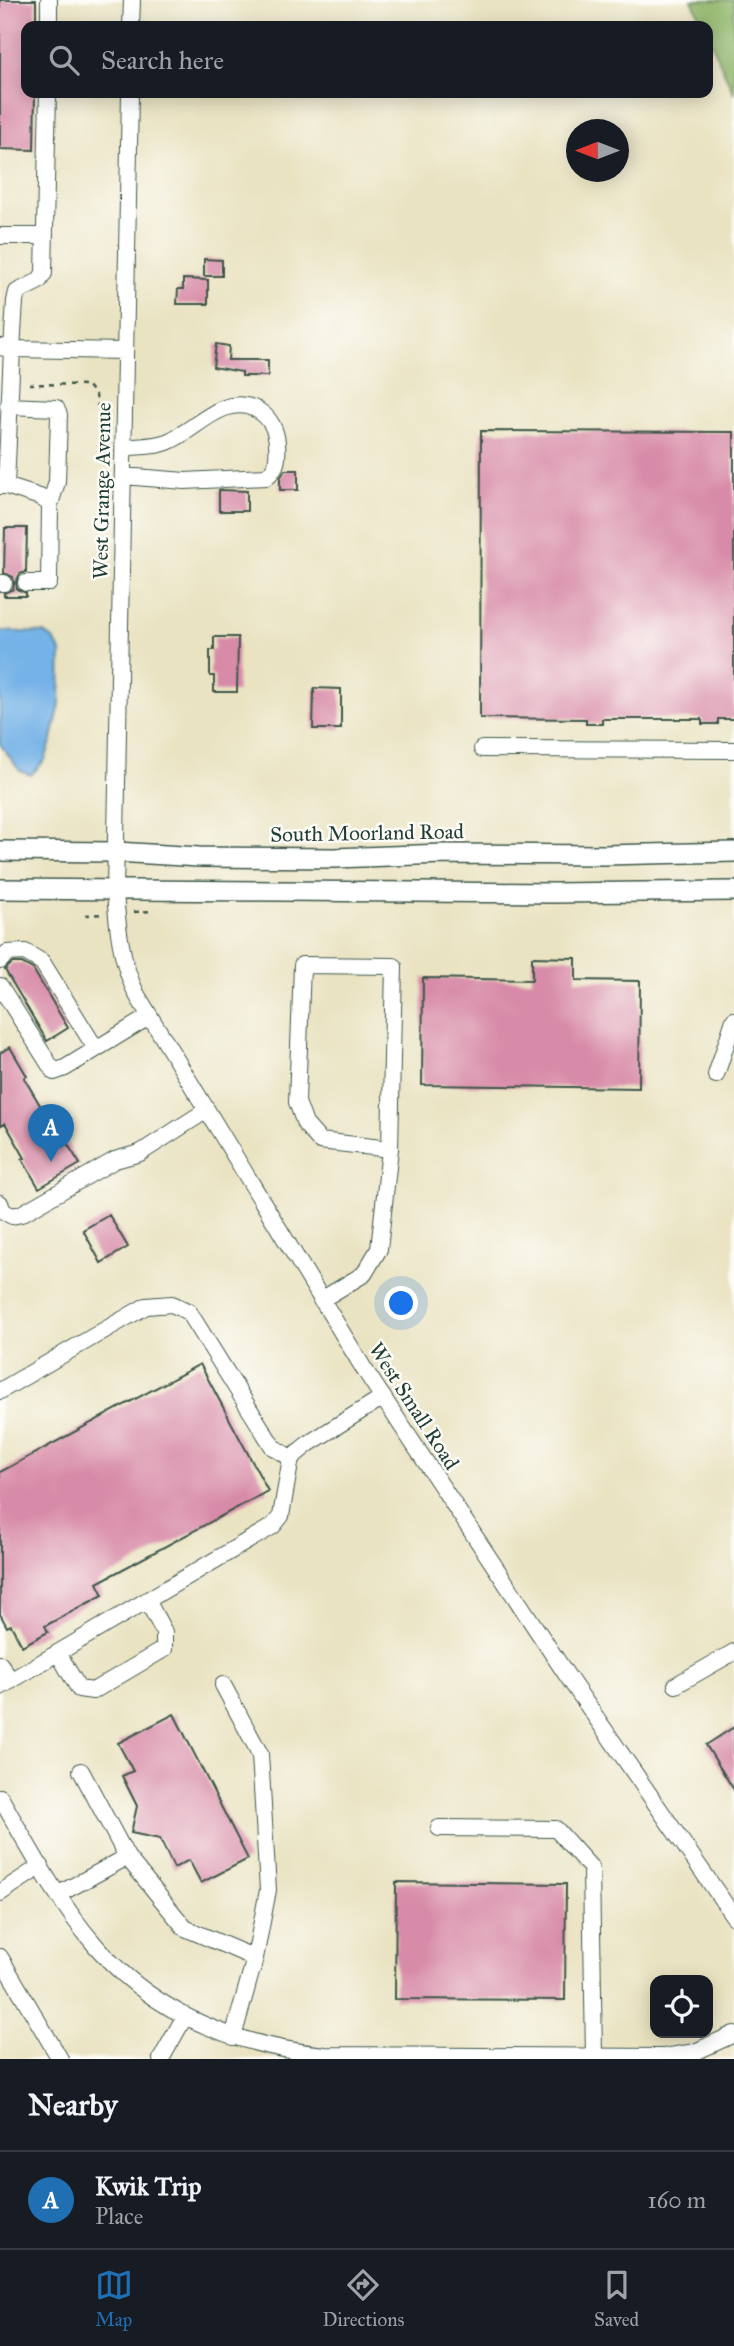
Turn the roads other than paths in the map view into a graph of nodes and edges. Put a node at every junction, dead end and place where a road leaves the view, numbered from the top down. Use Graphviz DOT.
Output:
graph roads {
  1 [pos="49,0"];
  2 [pos="132,0"];
  3 [pos="49,21"];
  4 [pos="131,21"];
  5 [pos="48,98"];
  6 [pos="130,98"];
  7 [pos="0,236"];
  8 [pos="45,236"];
  9 [pos="6,348"];
  10 [pos="125,351"];
  11 [pos="8,406"];
  12 [pos="124,448"];
  13 [pos="123,476"];
  14 [pos="3,486"];
  15 [pos="50,503"];
  16 [pos="26,583"];
  17 [pos="482,749"];
  18 [pos="734,750"];
  19 [pos="0,851"];
  20 [pos="116,852"];
  21 [pos="734,852"];
  22 [pos="0,889"];
  23 [pos="115,891"];
  24 [pos="734,891"];
  25 [pos="0,961"];
  26 [pos="2,988"];
  27 [pos="150,1016"];
  28 [pos="734,1020"];
  29 [pos="96,1049"];
  30 [pos="716,1075"];
  31 [pos="207,1110"];
  32 [pos="390,1149"];
  33 [pos="0,1203"];
  34 [pos="321,1300"];
  35 [pos="0,1391"];
  36 [pos="383,1397"];
  37 [pos="292,1458"];
  38 [pos="147,1601"];
  39 [pos="734,1652"];
  40 [pos="58,1653"];
  41 [pos="0,1664"];
  42 [pos="6,1684"];
  43 [pos="223,1685"];
  44 [pos="676,1685"];
  45 [pos="81,1771"];
  46 [pos="0,1797"];
  47 [pos="439,1828"];
  48 [pos="127,1857"];
  49 [pos="41,1866"];
  50 [pos="0,1893"];
  51 [pos="59,1894"];
  52 [pos="734,1917"];
  53 [pos="0,1957"];
  54 [pos="255,1958"];
  55 [pos="185,2016"];
  56 [pos="734,2034"];
  57 [pos="233,2037"];
  58 [pos="273,2054"];
  59 [pos="392,2057"];
  60 [pos="594,2057"];
  61 [pos="632,2058"];
  62 [pos="60,2059"];
  63 [pos="161,2059"];
  1 -- 3 [label="street"];
  2 -- 4 [label="street"];
  5 -- 8 [label="street"];
  6 -- 10 [label="street, West Grange Avenue"];
  7 -- 8 [label="street"];
  8 -- 9 [label="street"];
  9 -- 10 [label="street"];
  9 -- 11 [label="street"];
  10 -- 12 [label="street, West Grange Avenue"];
  11 -- 14 [label="street"];
  11 -- 15 [label="street"];
  12 -- 13 [label="street, West Grange Avenue"];
  12 -- 13 [label="street"];
  13 -- 20 [label="street, West Grange Avenue"];
  14 -- 15 [label="street"];
  15 -- 16 [label="street"];
  17 -- 18 [label="street"];
  19 -- 20 [label="main road, South Moorland Road"];
  20 -- 21 [label="main road, South Moorland Road"];
  20 -- 23 [label="street, West Grange Avenue"];
  22 -- 23 [label="main road"];
  23 -- 24 [label="main road"];
  23 -- 27 [label="street, West Small Road"];
  25 -- 29 [label="street"];
  26 -- 29 [label="street"];
  27 -- 29 [label="street"];
  27 -- 31 [label="street, West Small Road"];
  28 -- 30 [label="street"];
  31 -- 33 [label="street"];
  31 -- 34 [label="street, West Small Road"];
  32 -- 32 [label="street"];
  32 -- 34 [label="street"];
  34 -- 36 [label="street, West Small Road"];
  35 -- 37 [label="street"];
  36 -- 37 [label="street"];
  36 -- 52 [label="street, West Small Road"];
  37 -- 38 [label="street"];
  38 -- 40 [label="street"];
  38 -- 40 [label="street"];
  39 -- 44 [label="street"];
  40 -- 42 [label="street"];
  41 -- 42 [label="street"];
  43 -- 54 [label="street"];
  45 -- 48 [label="street"];
  46 -- 49 [label="street"];
  47 -- 60 [label="street"];
  48 -- 51 [label="street"];
  48 -- 54 [label="street"];
  49 -- 50 [label="street"];
  49 -- 51 [label="street"];
  51 -- 55 [label="street"];
  53 -- 62 [label="street"];
  54 -- 57 [label="street"];
  55 -- 57 [label="street"];
  55 -- 63 [label="street"];
  56 -- 61 [label="street"];
  57 -- 58 [label="street"];
  58 -- 59 [label="street"];
  59 -- 60 [label="street"];
  60 -- 61 [label="street"];
}
